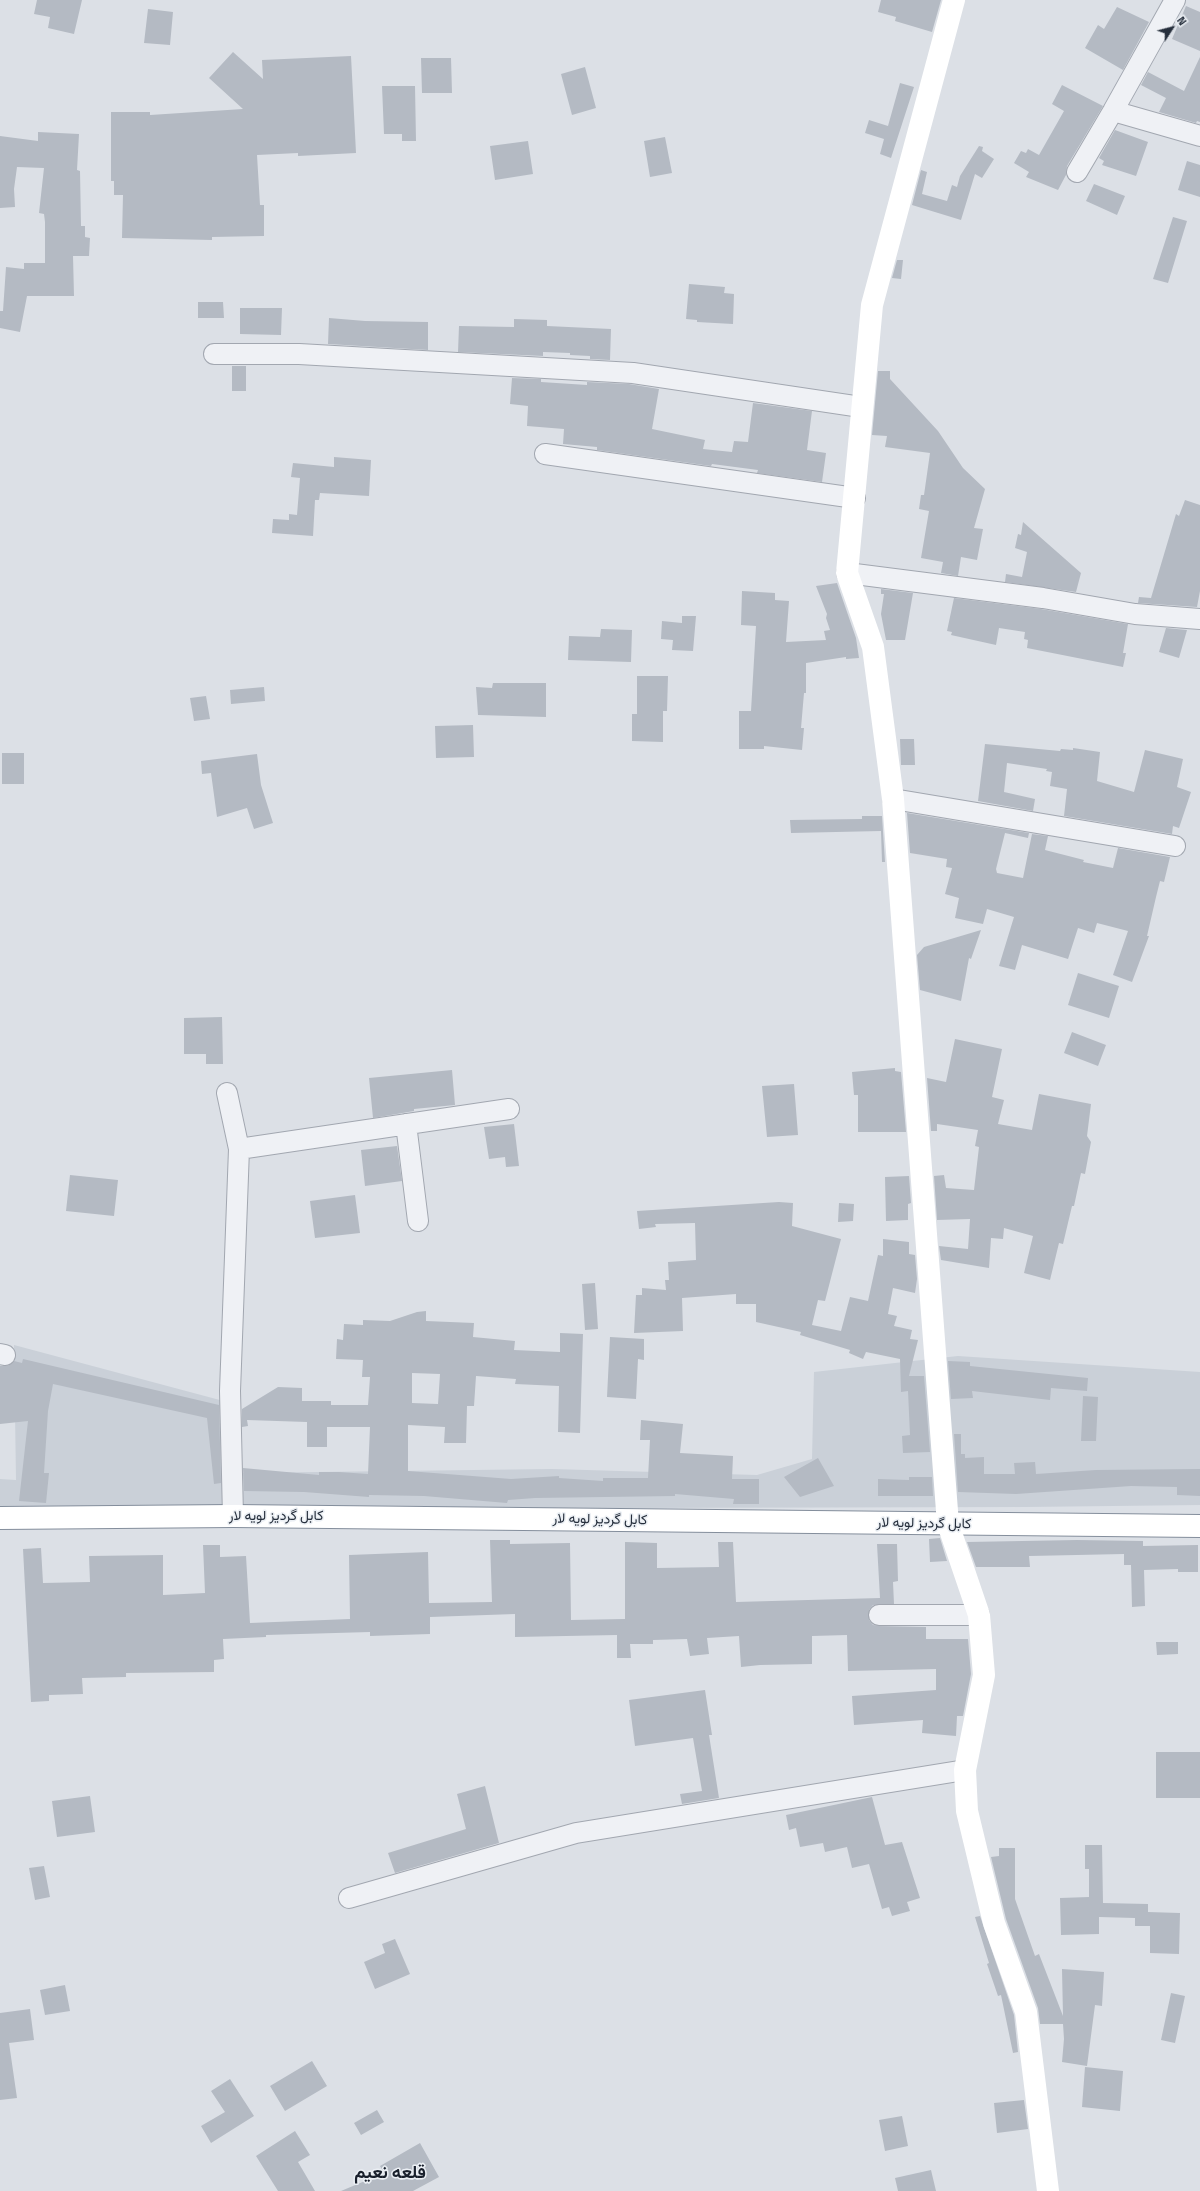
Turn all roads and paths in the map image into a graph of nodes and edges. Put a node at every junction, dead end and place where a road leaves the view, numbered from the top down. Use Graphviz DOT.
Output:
graph roads {
  1 [pos="954,0"];
  2 [pos="1175,0"];
  3 [pos="1113,111"];
  4 [pos="1200,136"];
  5 [pos="1077,172"];
  6 [pos="214,354"];
  7 [pos="861,407"];
  8 [pos="545,454"];
  9 [pos="855,498"];
  10 [pos="847,573"];
  11 [pos="1200,619"];
  12 [pos="893,799"];
  13 [pos="1175,846"];
  14 [pos="227,1093"];
  15 [pos="509,1109"];
  16 [pos="406,1124"];
  17 [pos="239,1149"];
  18 [pos="418,1221"];
  19 [pos="233,1516"];
  20 [pos="0,1518"];
  21 [pos="948,1524"];
  22 [pos="1200,1526"];
  23 [pos="879,1615"];
  24 [pos="979,1616"];
  25 [pos="965,1770"];
  26 [pos="349,1898"];
  27 [pos="1048,2191"];
  1 -- 7 [label="main road"];
  2 -- 3 [label="street"];
  3 -- 4 [label="street"];
  3 -- 5 [label="street"];
  6 -- 7 [label="street"];
  7 -- 9 [label="main road"];
  8 -- 9 [label="street"];
  9 -- 10 [label="main road"];
  10 -- 11 [label="street"];
  10 -- 12 [label="main road"];
  12 -- 13 [label="street"];
  12 -- 21 [label="main road"];
  14 -- 17 [label="street"];
  15 -- 16 [label="street"];
  16 -- 17 [label="street"];
  16 -- 18 [label="street"];
  17 -- 19 [label="street"];
  19 -- 20 [label="main road, کابل گردیز لویه لار"];
  19 -- 21 [label="main road, کابل گردیز لویه لار"];
  21 -- 22 [label="main road, کابل گردیز لویه لار"];
  21 -- 24 [label="main road"];
  23 -- 24 [label="street"];
  24 -- 25 [label="main road"];
  25 -- 26 [label="street"];
  25 -- 27 [label="main road"];
}
